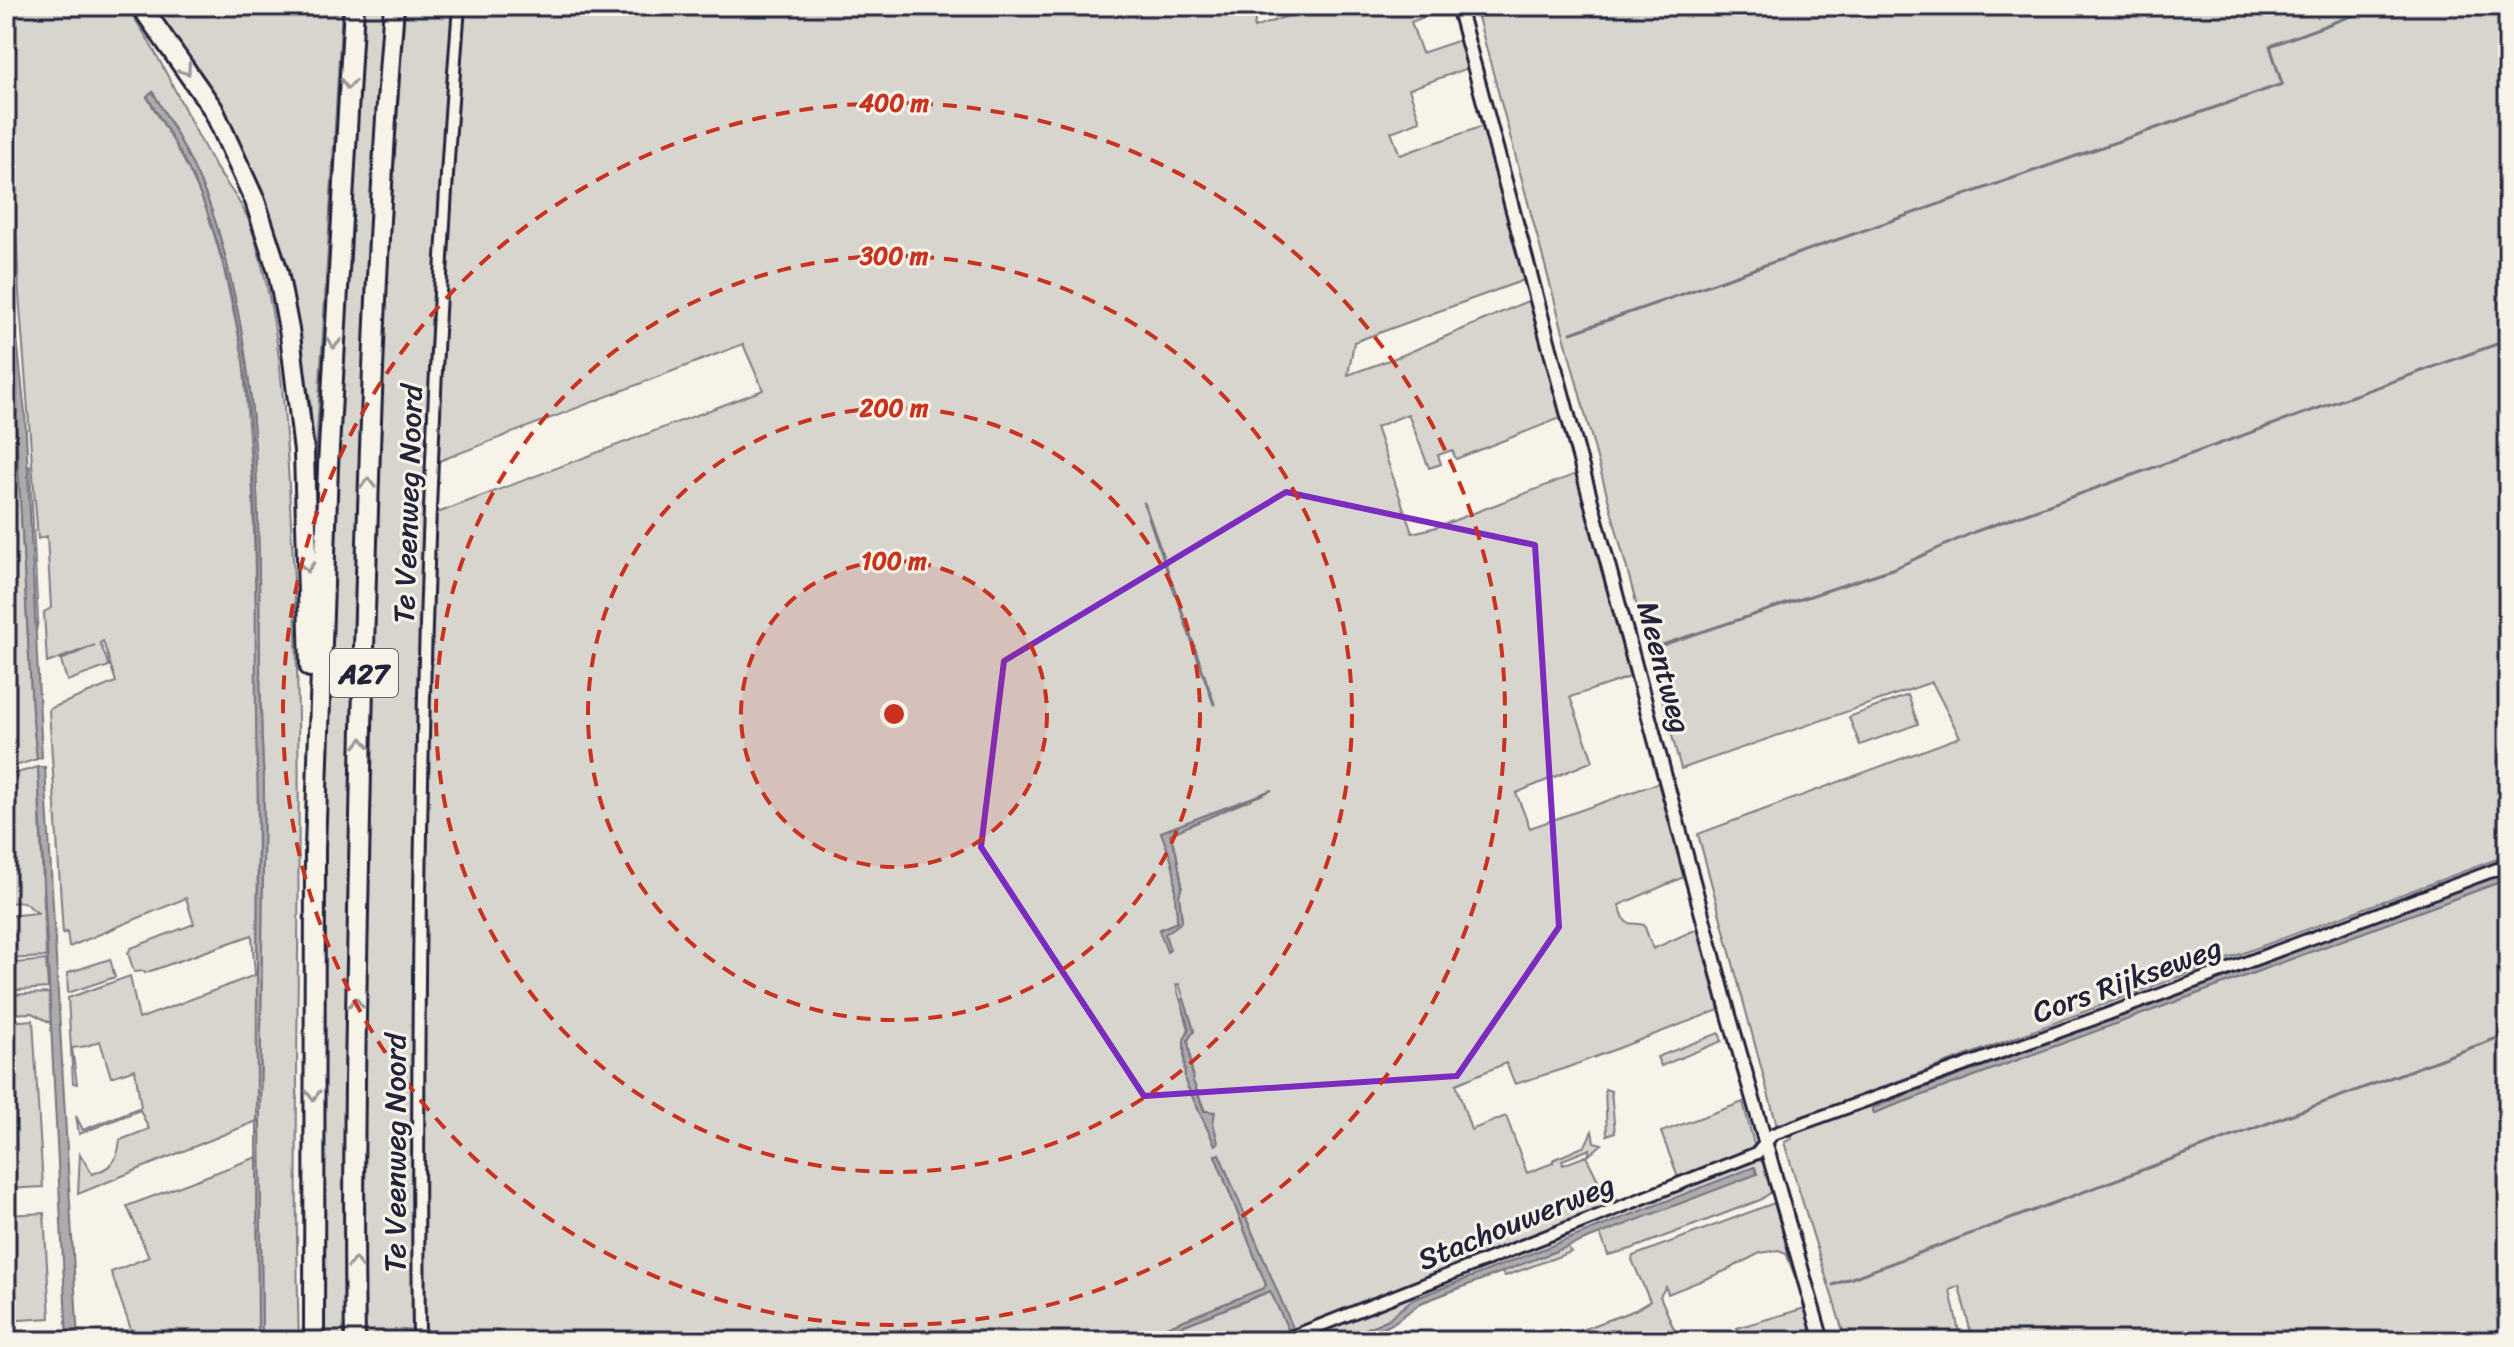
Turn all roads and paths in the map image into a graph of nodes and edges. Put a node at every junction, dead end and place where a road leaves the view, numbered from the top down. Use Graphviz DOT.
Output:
graph roads {
  1 [pos="141,6"];
  2 [pos="354,6"];
  3 [pos="394,6"];
  4 [pos="459,6"];
  5 [pos="1458,6"];
  6 [pos="315,849"];
  7 [pos="2508,865"];
  8 [pos="1765,1144"];
  9 [pos="314,1341"];
  10 [pos="355,1341"];
  11 [pos="419,1341"];
  12 [pos="1281,1341"];
  13 [pos="1822,1341"];
  1 -- 6 [label="highway, A27, one-way"];
  2 -- 6 [label="highway, A27, one-way"];
  10 -- 3 [label="highway, A27, one-way"];
  4 -- 11 [label="street, Te Veenweg Noord"];
  5 -- 8 [label="street, Meentweg"];
  6 -- 9 [label="highway, A27, one-way"];
  7 -- 8 [label="street, Cors Rijkseweg"];
  8 -- 12 [label="street, Stachouwerweg"];
  8 -- 13 [label="street, Meentweg"];
}
